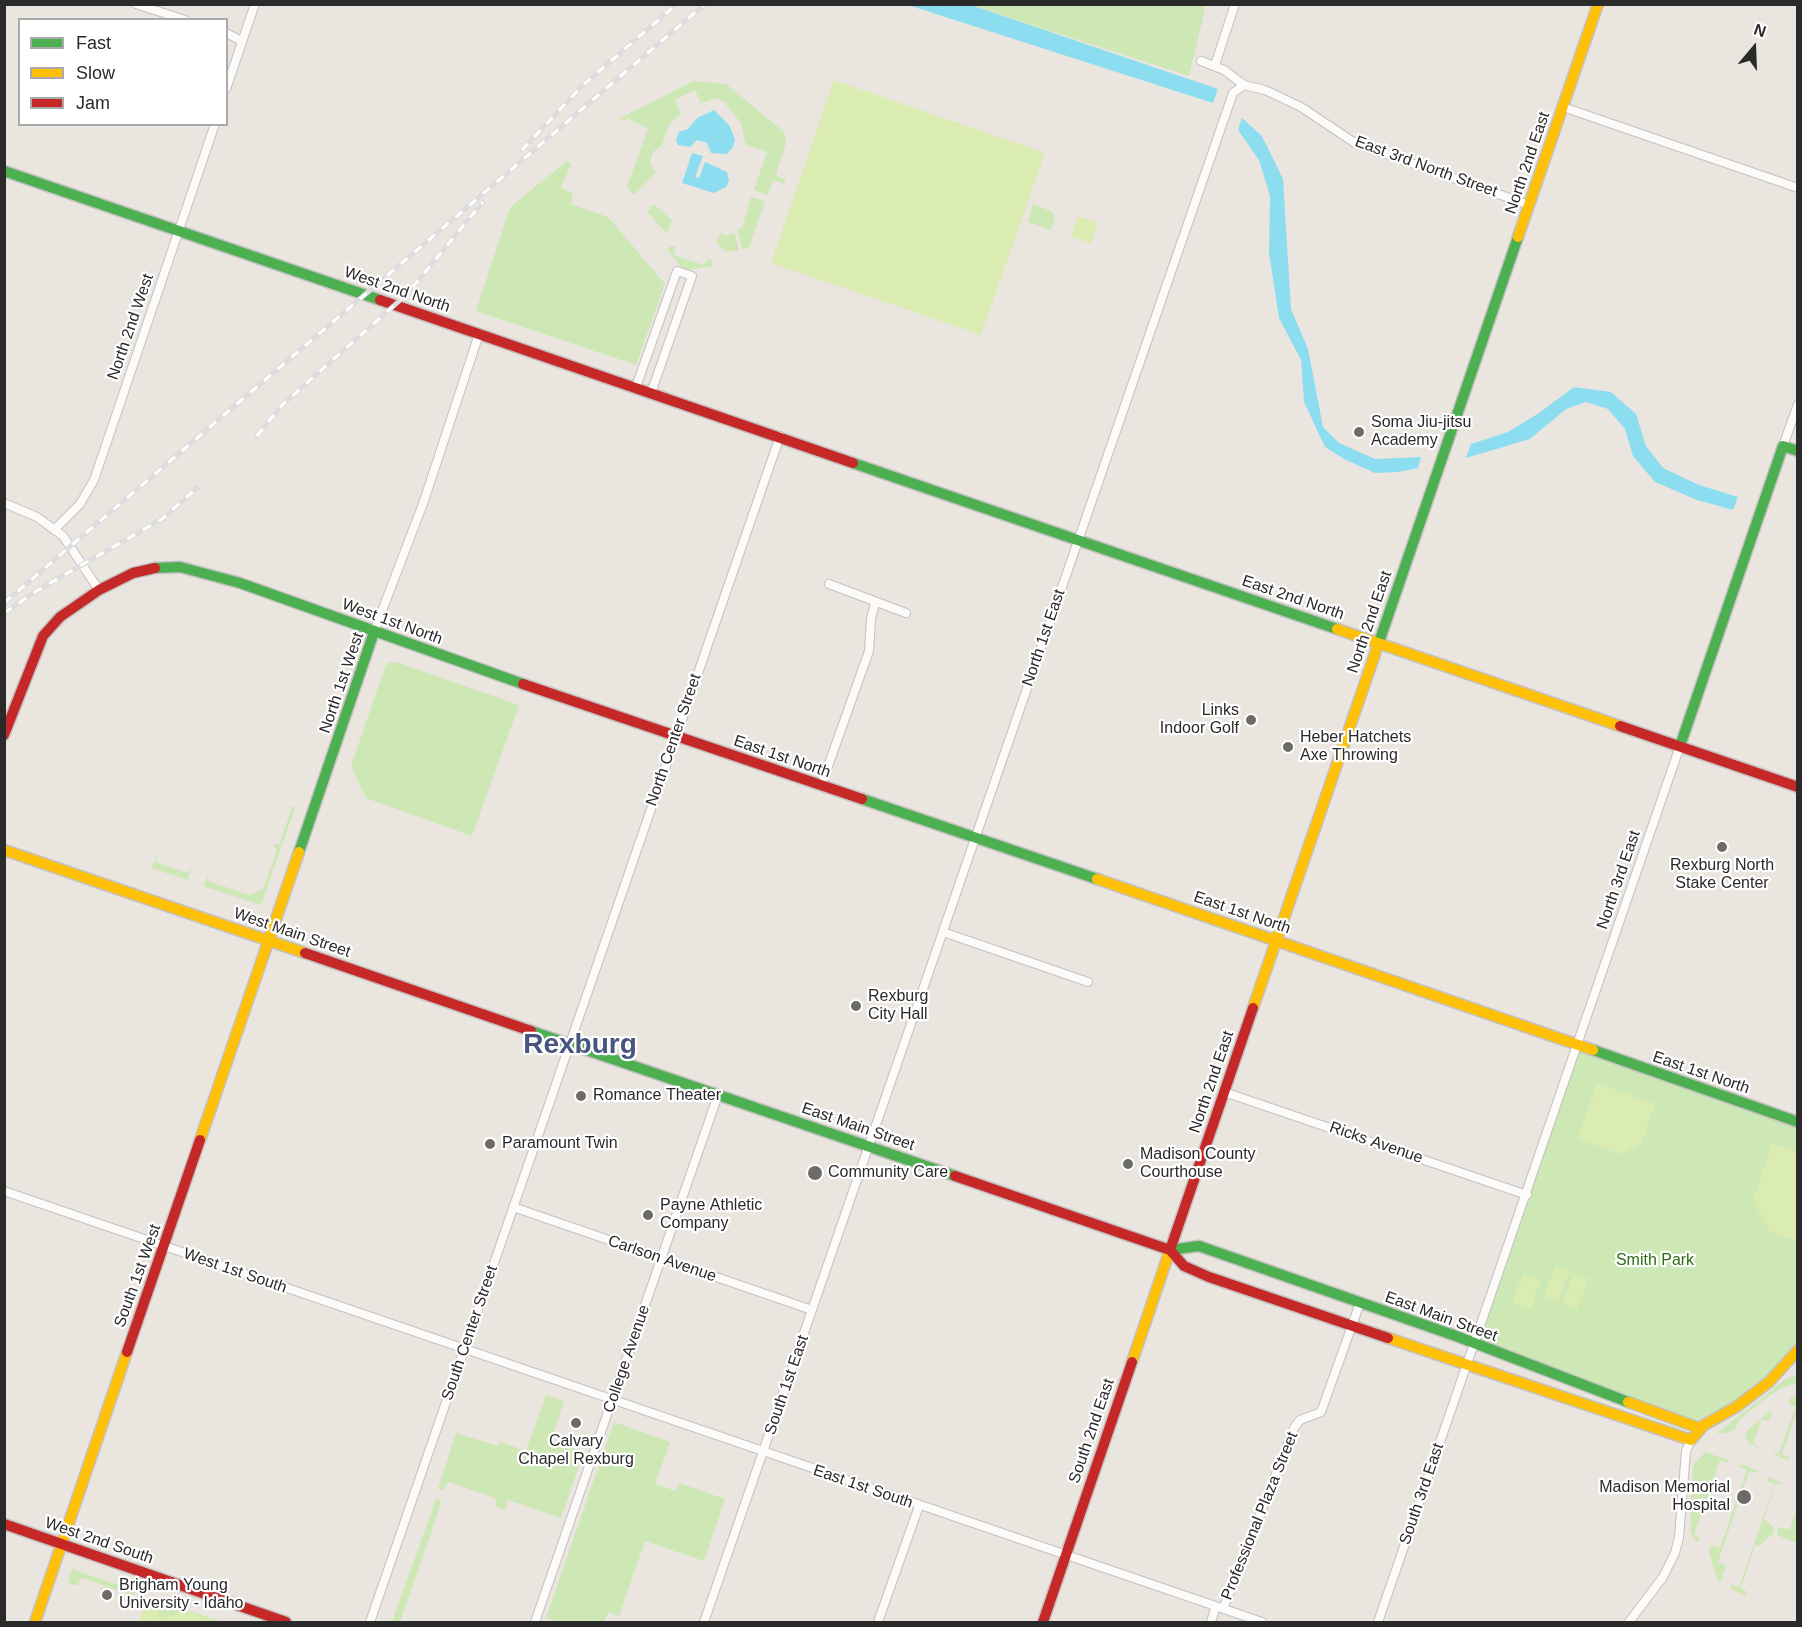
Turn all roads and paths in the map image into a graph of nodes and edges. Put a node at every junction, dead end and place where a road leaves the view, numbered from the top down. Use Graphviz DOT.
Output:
graph roads {
  1 [pos="136,4"];
  2 [pos="255,4"];
  3 [pos="1235,4"];
  4 [pos="1598,4"];
  5 [pos="179,18"];
  6 [pos="228,34"];
  7 [pos="242,41"];
  8 [pos="1201,62"];
  9 [pos="1215,65"];
  10 [pos="228,83"];
  11 [pos="1244,85"];
  12 [pos="1563,107"];
  13 [pos="214,126"];
  14 [pos="4,171"];
  15 [pos="1797,188"];
  16 [pos="1529,205"];
  17 [pos="180,231"];
  18 [pos="479,334"];
  19 [pos="636,387"];
  20 [pos="651,393"];
  21 [pos="1797,404"];
  22 [pos="780,436"];
  23 [pos="1783,446"];
  24 [pos="1797,451"];
  25 [pos="4,503"];
  26 [pos="55,529"];
  27 [pos="1078,539"];
  28 [pos="829,584"];
  29 [pos="99,590"];
  30 [pos="875,603"];
  31 [pos="906,613"];
  32 [pos="374,632"];
  33 [pos="1379,643"];
  34 [pos="4,735"];
  35 [pos="675,736"];
  36 [pos="1680,746"];
  37 [pos="821,786"];
  38 [pos="1797,787"];
  39 [pos="975,839"];
  40 [pos="4,850"];
  41 [pos="943,932"];
  42 [pos="269,941"];
  43 [pos="1276,941"];
  44 [pos="1088,982"];
  45 [pos="569,1044"];
  46 [pos="1578,1046"];
  47 [pos="1224,1092"];
  48 [pos="718,1095"];
  49 [pos="1797,1122"];
  50 [pos="870,1147"];
  51 [pos="4,1191"];
  52 [pos="1527,1195"];
  53 [pos="513,1207"];
  54 [pos="164,1247"];
  55 [pos="1170,1250"];
  56 [pos="662,1259"];
  57 [pos="1360,1303"];
  58 [pos="812,1310"];
  59 [pos="1352,1327"];
  60 [pos="1474,1344"];
  61 [pos="466,1349"];
  62 [pos="1797,1350"];
  63 [pos="1467,1365"];
  64 [pos="613,1400"];
  65 [pos="1699,1428"];
  66 [pos="1691,1440"];
  67 [pos="764,1453"];
  68 [pos="919,1506"];
  69 [pos="4,1524"];
  70 [pos="62,1544"];
  71 [pos="1066,1555"];
  72 [pos="1220,1607"];
  73 [pos="1631,1622"];
  74 [pos="35,1623"];
  75 [pos="286,1623"];
  76 [pos="370,1623"];
  77 [pos="535,1623"];
  78 [pos="704,1623"];
  79 [pos="878,1623"];
  80 [pos="1043,1623"];
  81 [pos="1211,1623"];
  82 [pos="1262,1623"];
  83 [pos="1378,1623"];
  1 -- 5 [label="street"];
  2 -- 7 [label="street"];
  3 -- 9 [label="street"];
  4 -- 12 [label="street, North 2nd East"];
  6 -- 7 [label="street"];
  7 -- 10 [label="street"];
  8 -- 9 [label="street"];
  9 -- 11 [label="street, East 3rd North Street"];
  11 -- 16 [label="street, East 3rd North Street"];
  11 -- 27 [label="street, North 1st East"];
  12 -- 15 [label="street"];
  12 -- 16 [label="street, North 2nd East"];
  13 -- 17 [label="street, North 2nd West"];
  14 -- 17 [label="street, West 2nd North"];
  16 -- 33 [label="street, North 2nd East"];
  17 -- 18 [label="street, West 2nd North"];
  17 -- 26 [label="street, North 2nd West"];
  18 -- 19 [label="street, West 2nd North"];
  18 -- 32 [label="street, North 1st West"];
  19 -- 20 [label="street, West 2nd North"];
  19 -- 20 [label="street"];
  20 -- 22 [label="street, West 2nd North"];
  21 -- 23 [label="street, North 3rd East"];
  22 -- 27 [label="street, East 2nd North"];
  22 -- 35 [label="street, North Center Street"];
  23 -- 24 [label="street"];
  23 -- 36 [label="street, North 3rd East"];
  25 -- 26 [label="street"];
  26 -- 29 [label="street"];
  27 -- 33 [label="street, East 2nd North"];
  27 -- 39 [label="street, North 1st East"];
  28 -- 30 [label="street"];
  29 -- 32 [label="street, West 1st North"];
  29 -- 34 [label="street, West 1st North"];
  30 -- 31 [label="street"];
  30 -- 37 [label="street"];
  32 -- 35 [label="street, West 1st North"];
  32 -- 42 [label="street, North 1st West"];
  33 -- 36 [label="street, East 2nd North"];
  33 -- 43 [label="street, North 2nd East"];
  35 -- 37 [label="street, East 1st North"];
  35 -- 45 [label="street, North Center Street"];
  36 -- 38 [label="street, East 2nd North"];
  36 -- 46 [label="street, North 3rd East"];
  37 -- 39 [label="street, East 1st North"];
  39 -- 41 [label="street, North 1st East"];
  39 -- 43 [label="street, East 1st North"];
  40 -- 42 [label="street, West Main Street"];
  41 -- 44 [label="street"];
  41 -- 50 [label="street, North 1st East"];
  42 -- 45 [label="street, West Main Street"];
  42 -- 54 [label="street, South 1st West"];
  43 -- 46 [label="street, East 1st North"];
  43 -- 47 [label="street, North 2nd East"];
  45 -- 48 [label="street, East Main Street"];
  45 -- 53 [label="street, South Center Street"];
  46 -- 49 [label="street, East 1st North"];
  46 -- 52 [label="street, North 3rd East"];
  47 -- 52 [label="street, Ricks Avenue"];
  47 -- 55 [label="street, North 2nd East"];
  48 -- 50 [label="street, East Main Street"];
  48 -- 56 [label="street, College Avenue"];
  50 -- 55 [label="street, East Main Street"];
  50 -- 58 [label="street, South 1st East"];
  51 -- 54 [label="street, West 1st South"];
  52 -- 60 [label="street, North 3rd East"];
  53 -- 56 [label="street, Carlson Avenue"];
  53 -- 61 [label="street, South Center Street"];
  54 -- 61 [label="street, West 1st South"];
  54 -- 70 [label="street, South 1st West"];
  55 -- 57 [label="street, East Main Street"];
  55 -- 59 [label="street, East Main Street"];
  55 -- 71 [label="street, South 2nd East"];
  56 -- 58 [label="street, Carlson Avenue"];
  56 -- 64 [label="street, College Avenue"];
  57 -- 59 [label="street, Professional Plaza Street"];
  57 -- 60 [label="street, East Main Street"];
  58 -- 67 [label="street, South 1st East"];
  59 -- 63 [label="street, East Main Street"];
  59 -- 72 [label="street, Professional Plaza Street"];
  60 -- 63 [label="street, North 3rd East"];
  60 -- 65 [label="street, East Main Street"];
  61 -- 64 [label="street, East 1st South"];
  61 -- 76 [label="street, South Center Street"];
  62 -- 65 [label="street"];
  63 -- 66 [label="street, East Main Street"];
  63 -- 83 [label="street, South 3rd East"];
  64 -- 67 [label="street, East 1st South"];
  64 -- 77 [label="street, College Avenue"];
  65 -- 66 [label="street"];
  66 -- 73 [label="street"];
  67 -- 68 [label="street, East 1st South"];
  67 -- 78 [label="street, South 1st East"];
  68 -- 71 [label="street, East 1st South"];
  68 -- 79 [label="street"];
  69 -- 70 [label="street, West 2nd South"];
  70 -- 74 [label="street, South 1st West"];
  70 -- 75 [label="street, West 2nd South"];
  71 -- 72 [label="street, East 1st South"];
  71 -- 80 [label="street, South 2nd East"];
  72 -- 81 [label="street, Professional Plaza Street"];
  72 -- 82 [label="street, East 1st South"];
}
